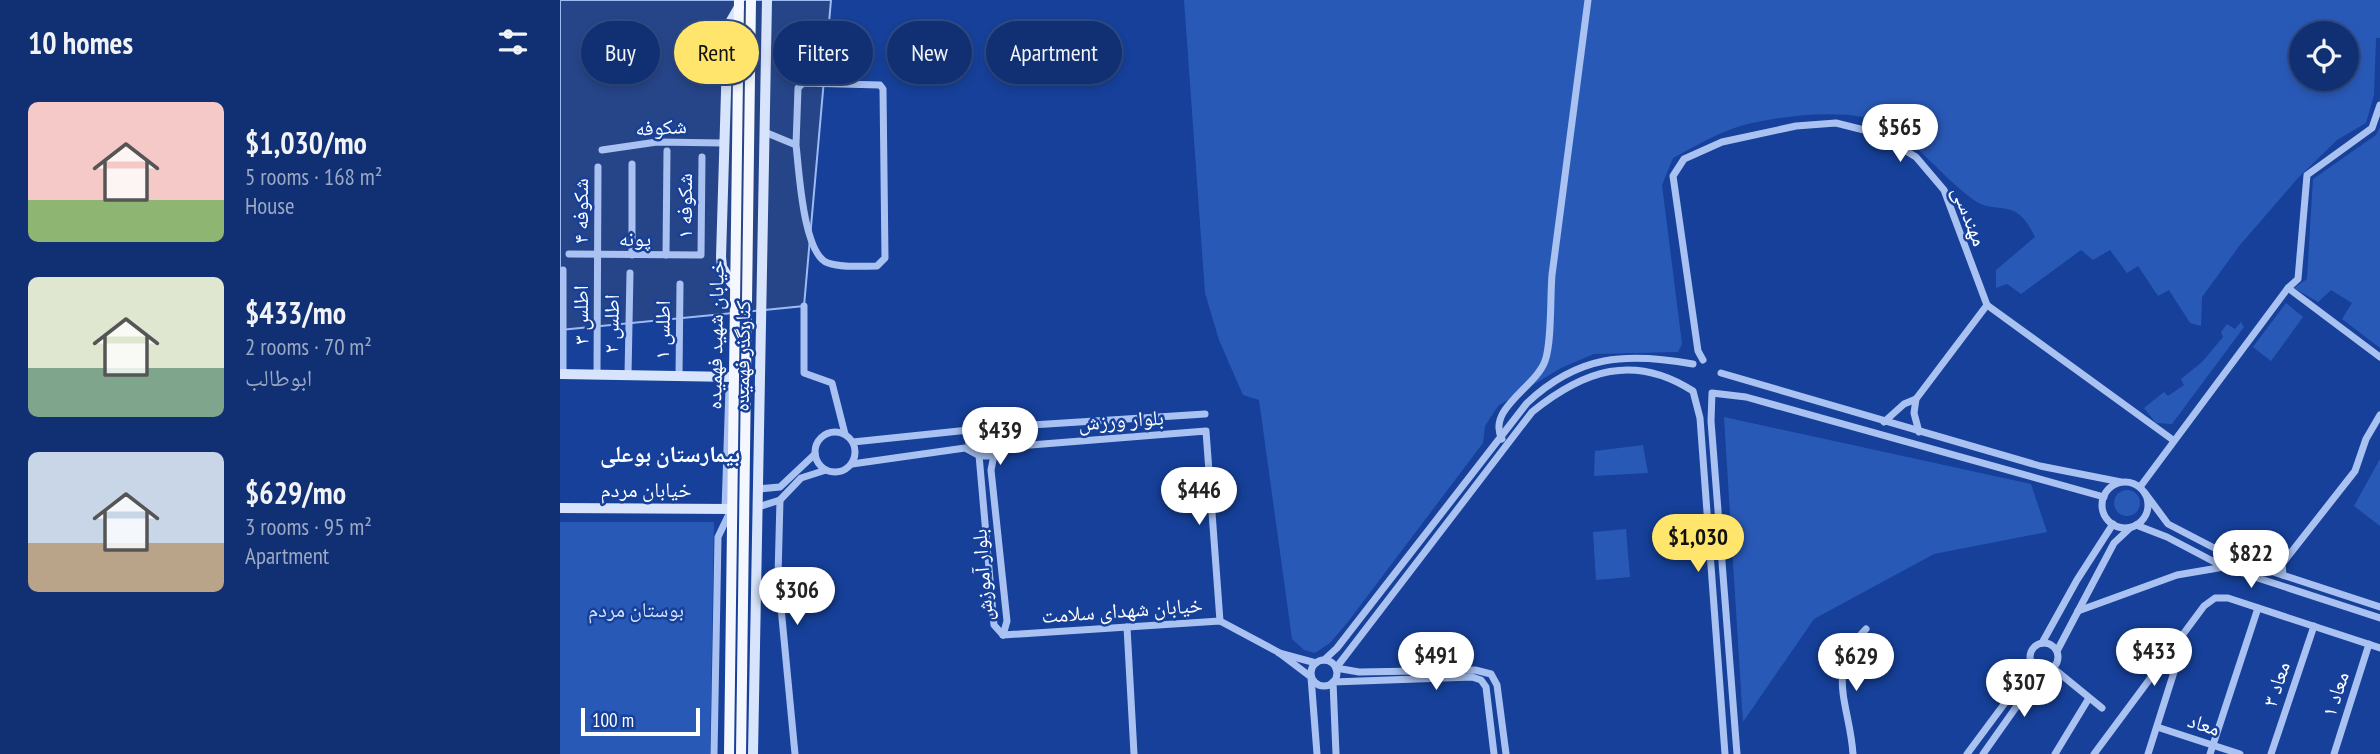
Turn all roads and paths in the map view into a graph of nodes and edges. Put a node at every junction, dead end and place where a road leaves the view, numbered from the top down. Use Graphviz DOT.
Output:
graph roads {
  1 [pos="751,0"];
  2 [pos="767,0"];
  3 [pos="1588,0"];
  4 [pos="738,2"];
  5 [pos="2380,105"];
  6 [pos="767,132"];
  7 [pos="723,143"];
  8 [pos="796,145"];
  9 [pos="602,150"];
  10 [pos="667,151"];
  11 [pos="702,156"];
  12 [pos="632,164"];
  13 [pos="598,167"];
  14 [pos="569,254"];
  15 [pos="598,255"];
  16 [pos="632,255"];
  17 [pos="666,255"];
  18 [pos="701,255"];
  19 [pos="563,270"];
  20 [pos="629,273"];
  21 [pos="680,284"];
  22 [pos="735,289"];
  23 [pos="2288,289"];
  24 [pos="1987,305"];
  25 [pos="804,306"];
  26 [pos="2380,357"];
  27 [pos="1703,360"];
  28 [pos="1693,364"];
  29 [pos="1721,373"];
  30 [pos="561,374"];
  31 [pos="597,374"];
  32 [pos="628,375"];
  33 [pos="679,376"];
  34 [pos="731,377"];
  35 [pos="1916,399"];
  36 [pos="1205,414"];
  37 [pos="2380,415"];
  38 [pos="1884,422"];
  39 [pos="1001,427"];
  40 [pos="969,430"];
  41 [pos="1919,432"];
  42 [pos="845,434"];
  43 [pos="1501,438"];
  44 [pos="2173,440"];
  45 [pos="853,442"];
  46 [pos="1508,444"];
  47 [pos="996,453"];
  48 [pos="815,454"];
  49 [pos="977,454"];
  50 [pos="852,464"];
  51 [pos="826,470"];
  52 [pos="2121,482"];
  53 [pos="758,489"];
  54 [pos="2143,490"];
  55 [pos="2104,497"];
  56 [pos="780,500"];
  57 [pos="758,507"];
  58 [pos="560,508"];
  59 [pos="745,508"];
  60 [pos="728,509"];
  61 [pos="2113,524"];
  62 [pos="2133,526"];
  63 [pos="989,564"];
  64 [pos="1000,564"];
  65 [pos="2224,566"];
  66 [pos="2283,575"];
  67 [pos="2380,607"];
  68 [pos="2258,608"];
  69 [pos="2078,611"];
  70 [pos="2380,618"];
  71 [pos="1220,621"];
  72 [pos="2314,626"];
  73 [pos="1127,627"];
  74 [pos="1866,629"];
  75 [pos="1003,635"];
  76 [pos="2042,643"];
  77 [pos="2370,644"];
  78 [pos="2380,648"];
  79 [pos="2171,650"];
  80 [pos="2057,651"];
  81 [pos="1278,652"];
  82 [pos="1320,662"];
  83 [pos="2030,662"];
  84 [pos="1336,668"];
  85 [pos="2050,669"];
  86 [pos="1311,677"];
  87 [pos="1333,682"];
  88 [pos="2089,698"];
  89 [pos="2102,708"];
  90 [pos="2157,727"];
  91 [pos="2212,745"];
  92 [pos="714,754"];
  93 [pos="729,754"];
  94 [pos="741,754"];
  95 [pos="753,754"];
  96 [pos="795,754"];
  97 [pos="1134,754"];
  98 [pos="1317,754"];
  99 [pos="1336,754"];
  100 [pos="1494,754"];
  101 [pos="1506,754"];
  102 [pos="1725,754"];
  103 [pos="1737,754"];
  104 [pos="1853,754"];
  105 [pos="1967,754"];
  106 [pos="1983,754"];
  107 [pos="2055,754"];
  108 [pos="2094,754"];
  109 [pos="2148,754"];
  110 [pos="2210,754"];
  111 [pos="2240,754"];
  112 [pos="2271,754"];
  113 [pos="2334,754"];
  1 -- 59 [label="main road, خیابان شهید فهمیده"];
  2 -- 6 [label="street, کنارگذر فهمیده"];
  3 -- 43 [label="street"];
  4 -- 7 [label="street"];
  4 -- 22 [label="main road, خیابان شهید فهمیده"];
  5 -- 23 [label="street"];
  6 -- 8 [label="street"];
  6 -- 53 [label="street, کنارگذر فهمیده"];
  7 -- 9 [label="street, شکوفه"];
  7 -- 22 [label="street"];
  8 -- 8 [label="street"];
  10 -- 17 [label="street"];
  11 -- 18 [label="street, شکوفه ۱"];
  12 -- 16 [label="street"];
  13 -- 15 [label="street, شکوفه ۴"];
  14 -- 15 [label="street, پونه"];
  15 -- 16 [label="street, پونه"];
  15 -- 31 [label="street, اطلس ۳"];
  16 -- 17 [label="street, پونه"];
  17 -- 18 [label="street, پونه"];
  19 -- 30 [label="street"];
  20 -- 32 [label="street, اطلس ۲"];
  21 -- 33 [label="street, اطلس ۱"];
  22 -- 34 [label="main road, خیابان شهید فهمیده"];
  23 -- 26 [label="street"];
  23 -- 44 [label="street"];
  24 -- 27 [label="street, مهندسی"];
  24 -- 35 [label="street"];
  24 -- 44 [label="street"];
  25 -- 42 [label="street"];
  28 -- 43 [label="street"];
  29 -- 38 [label="street"];
  30 -- 31 [label="street"];
  31 -- 32 [label="street"];
  32 -- 33 [label="street"];
  33 -- 34 [label="street"];
  34 -- 60 [label="main road, خیابان شهید فهمیده"];
  35 -- 38 [label="street"];
  35 -- 41 [label="street"];
  36 -- 39 [label="street, بلوار ورزش"];
  37 -- 66 [label="street"];
  38 -- 41 [label="street"];
  39 -- 40 [label="street"];
  39 -- 47 [label="street"];
  40 -- 45 [label="street"];
  40 -- 49 [label="street"];
  41 -- 52 [label="street"];
  42 -- 45 [label="street"];
  42 -- 48 [label="street"];
  43 -- 46 [label="street"];
  43 -- 82 [label="street"];
  44 -- 54 [label="street"];
  45 -- 50 [label="street"];
  46 -- 84 [label="street"];
  46 -- 102 [label="street"];
  47 -- 49 [label="street"];
  47 -- 64 [label="street, بلوار آموزش"];
  47 -- 71 [label="street, بلوار ورزش"];
  48 -- 51 [label="street"];
  48 -- 53 [label="street"];
  49 -- 50 [label="street"];
  49 -- 63 [label="street, بلوار آموزش"];
  50 -- 51 [label="street"];
  51 -- 56 [label="street"];
  52 -- 54 [label="street"];
  52 -- 55 [label="street"];
  53 -- 57 [label="street, کنارگذر فهمیده"];
  54 -- 62 [label="street"];
  54 -- 66 [label="street"];
  55 -- 61 [label="street"];
  55 -- 103 [label="street"];
  56 -- 57 [label="street"];
  56 -- 96 [label="street"];
  57 -- 59 [label="main road"];
  57 -- 95 [label="street, کنارگذر فهمیده"];
  58 -- 60 [label="street, خیابان مردم"];
  59 -- 94 [label="main road, خیابان شهید فهمیده"];
  60 -- 92 [label="street"];
  60 -- 93 [label="main road, خیابان شهید فهمیده"];
  61 -- 62 [label="street"];
  61 -- 76 [label="street"];
  62 -- 65 [label="street"];
  62 -- 69 [label="street"];
  63 -- 64 [label="street"];
  63 -- 75 [label="street, بلوار آموزش"];
  64 -- 75 [label="street, بلوار آموزش"];
  65 -- 69 [label="street"];
  65 -- 70 [label="street"];
  66 -- 67 [label="street"];
  68 -- 72 [label="street"];
  68 -- 79 [label="street"];
  68 -- 91 [label="street"];
  69 -- 80 [label="street"];
  71 -- 73 [label="street, خیابان شهدای سلامت"];
  71 -- 81 [label="street, خیابان شهدای سلامت"];
  72 -- 77 [label="street"];
  72 -- 112 [label="street, معاد ۳"];
  73 -- 75 [label="street, خیابان شهدای سلامت"];
  73 -- 97 [label="street"];
  74 -- 104 [label="street"];
  76 -- 80 [label="street"];
  76 -- 83 [label="street"];
  77 -- 78 [label="street"];
  77 -- 113 [label="street, معاد ۱"];
  79 -- 90 [label="street"];
  79 -- 108 [label="street"];
  80 -- 85 [label="street"];
  81 -- 82 [label="street, خیابان شهدای سلامت"];
  81 -- 86 [label="street, خیابان شهدای سلامت"];
  82 -- 84 [label="street, خیابان شهدای سلامت"];
  82 -- 86 [label="street"];
  83 -- 85 [label="street"];
  83 -- 105 [label="street"];
  84 -- 87 [label="street"];
  84 -- 101 [label="street"];
  85 -- 88 [label="street"];
  85 -- 106 [label="street"];
  86 -- 87 [label="street"];
  86 -- 98 [label="street"];
  87 -- 99 [label="street"];
  87 -- 100 [label="street"];
  88 -- 89 [label="street"];
  88 -- 107 [label="street"];
  90 -- 91 [label="street, معاد"];
  90 -- 109 [label="street"];
  91 -- 110 [label="street"];
  91 -- 111 [label="street, معاد"];
}
